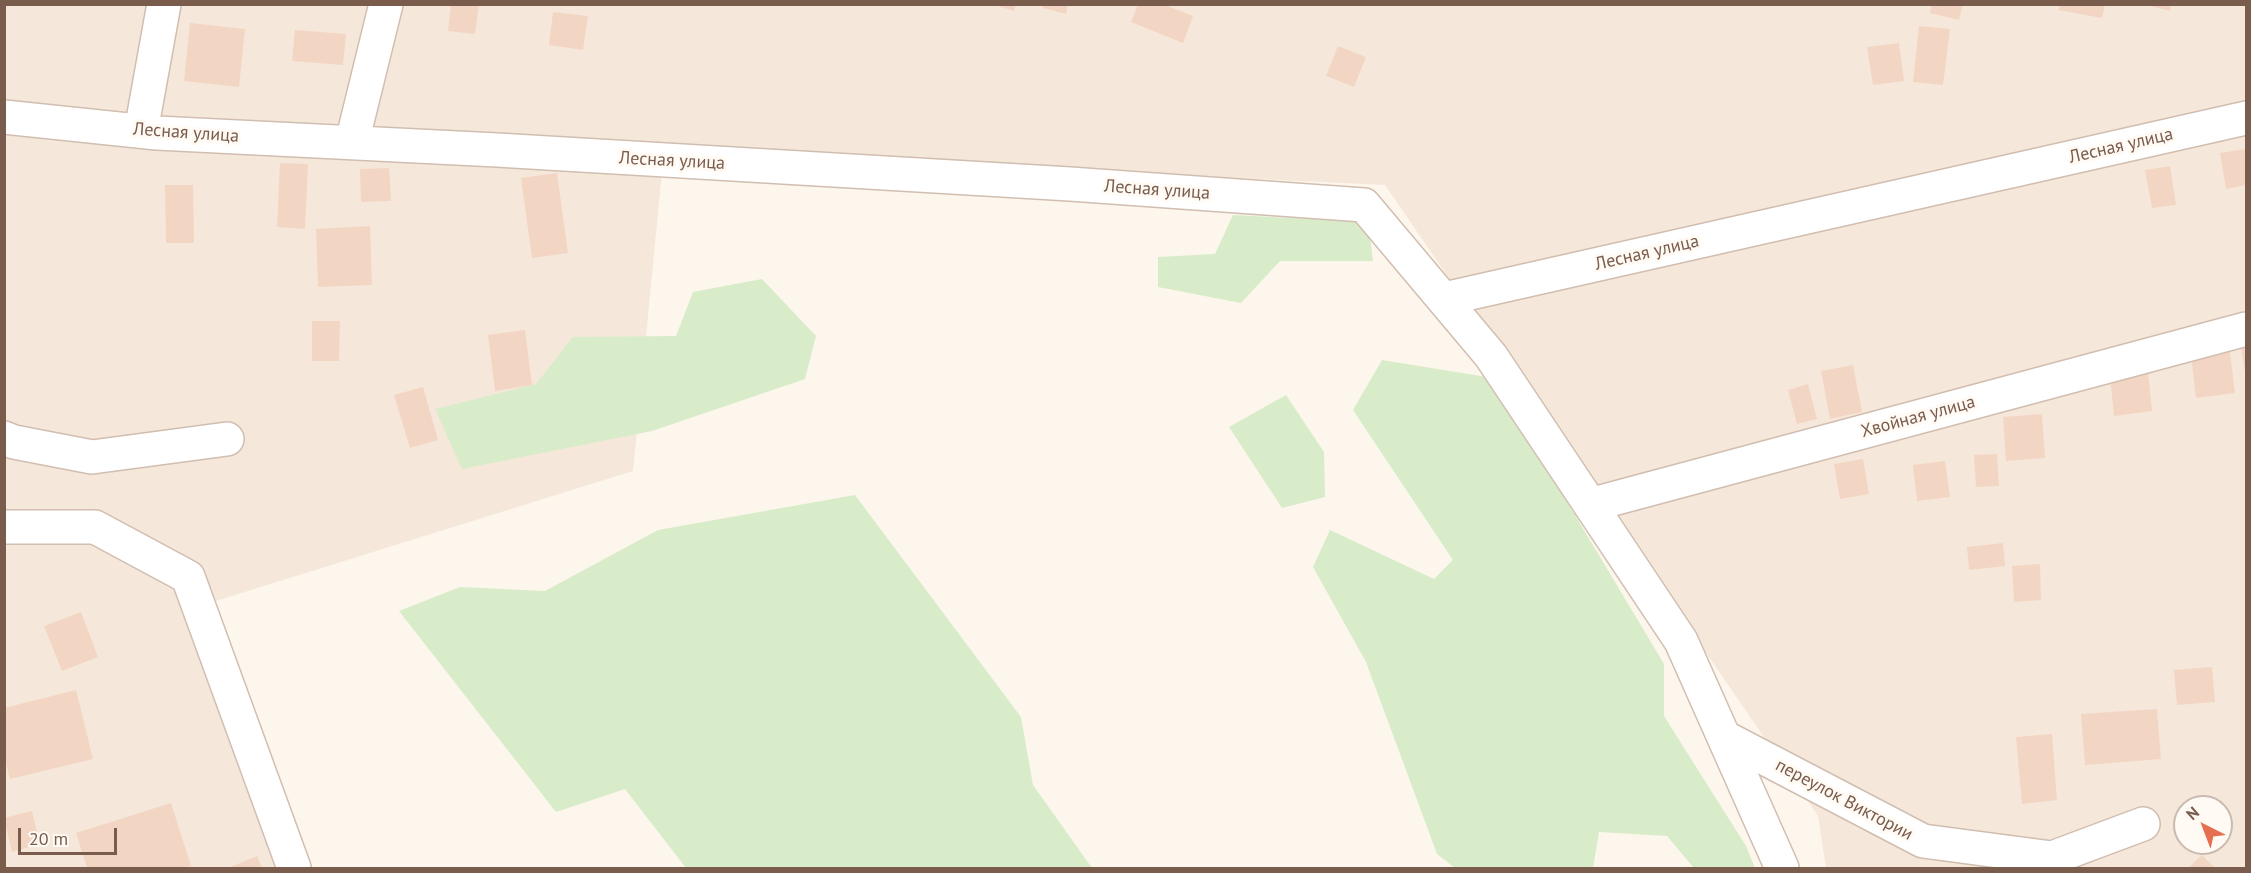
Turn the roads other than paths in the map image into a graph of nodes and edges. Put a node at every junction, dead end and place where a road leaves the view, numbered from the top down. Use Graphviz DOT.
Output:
graph roads {
  1 [pos="164,4"];
  2 [pos="386,4"];
  3 [pos="4,117"];
  4 [pos="2247,118"];
  5 [pos="141,131"];
  6 [pos="352,142"];
  7 [pos="1444,299"];
  8 [pos="2247,329"];
  9 [pos="4,438"];
  10 [pos="227,439"];
  11 [pos="1590,505"];
  12 [pos="4,527"];
  13 [pos="1724,737"];
  14 [pos="2143,824"];
  15 [pos="294,868"];
  16 [pos="1782,868"];
  1 -- 5 [label="street"];
  2 -- 6 [label="street"];
  3 -- 5 [label="street, Лесная улица"];
  4 -- 7 [label="street, Лесная улица"];
  5 -- 6 [label="street, Лесная улица"];
  6 -- 7 [label="street, Лесная улица"];
  7 -- 11 [label="street"];
  8 -- 11 [label="street, Хвойная улица"];
  9 -- 10 [label="street"];
  11 -- 13 [label="street"];
  12 -- 15 [label="street"];
  13 -- 14 [label="street, переулок Виктории"];
  13 -- 16 [label="street"];
}
